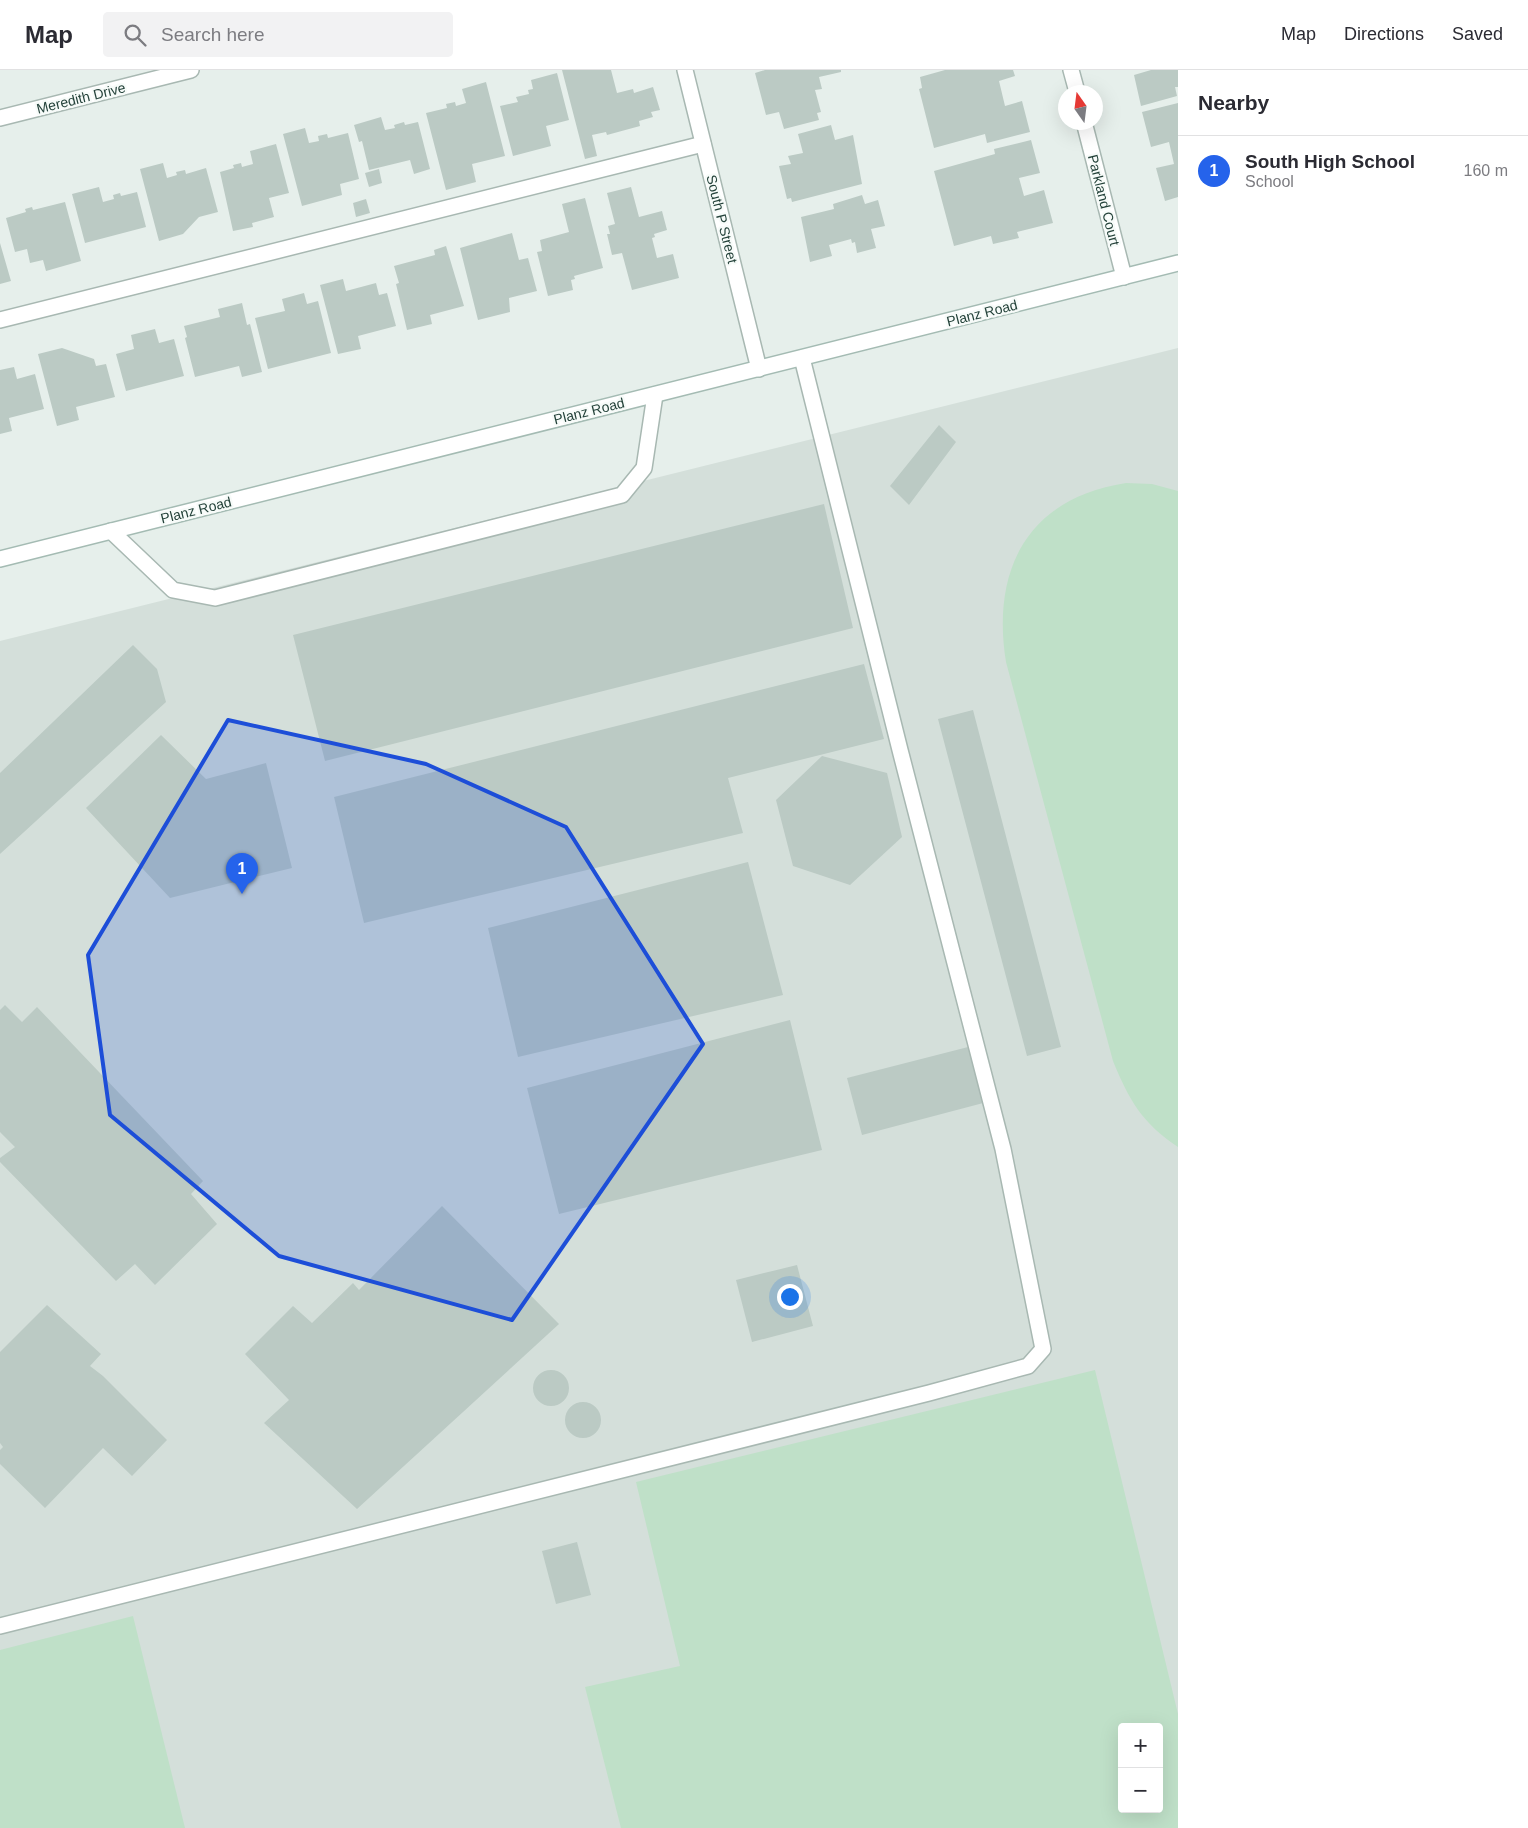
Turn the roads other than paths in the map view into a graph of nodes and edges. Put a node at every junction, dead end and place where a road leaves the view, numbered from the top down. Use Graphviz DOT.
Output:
graph roads {
  1 [pos="191,70"];
  2 [pos="685,70"];
  3 [pos="1071,70"];
  4 [pos="1075,85"];
  5 [pos="0,118"];
  6 [pos="1086,130"];
  7 [pos="703,144"];
  8 [pos="1178,264"];
  9 [pos="1124,277"];
  10 [pos="0,320"];
  11 [pos="802,358"];
  12 [pos="759,369"];
  13 [pos="654,395"];
  14 [pos="111,531"];
  15 [pos="0,559"];
  16 [pos="0,1626"];
  1 -- 5 [label="street, Meredith Drive"];
  2 -- 7 [label="street, South P Street"];
  3 -- 4 [label="street"];
  6 -- 9 [label="street, Parkland Court"];
  7 -- 10 [label="street"];
  7 -- 12 [label="street, South P Street"];
  8 -- 9 [label="street, Planz Road"];
  9 -- 11 [label="street, Planz Road"];
  11 -- 12 [label="street, Planz Road"];
  11 -- 16 [label="street"];
  12 -- 13 [label="street, Planz Road"];
  13 -- 14 [label="street, Planz Road"];
  13 -- 14 [label="street"];
  14 -- 15 [label="street, Planz Road"];
}
